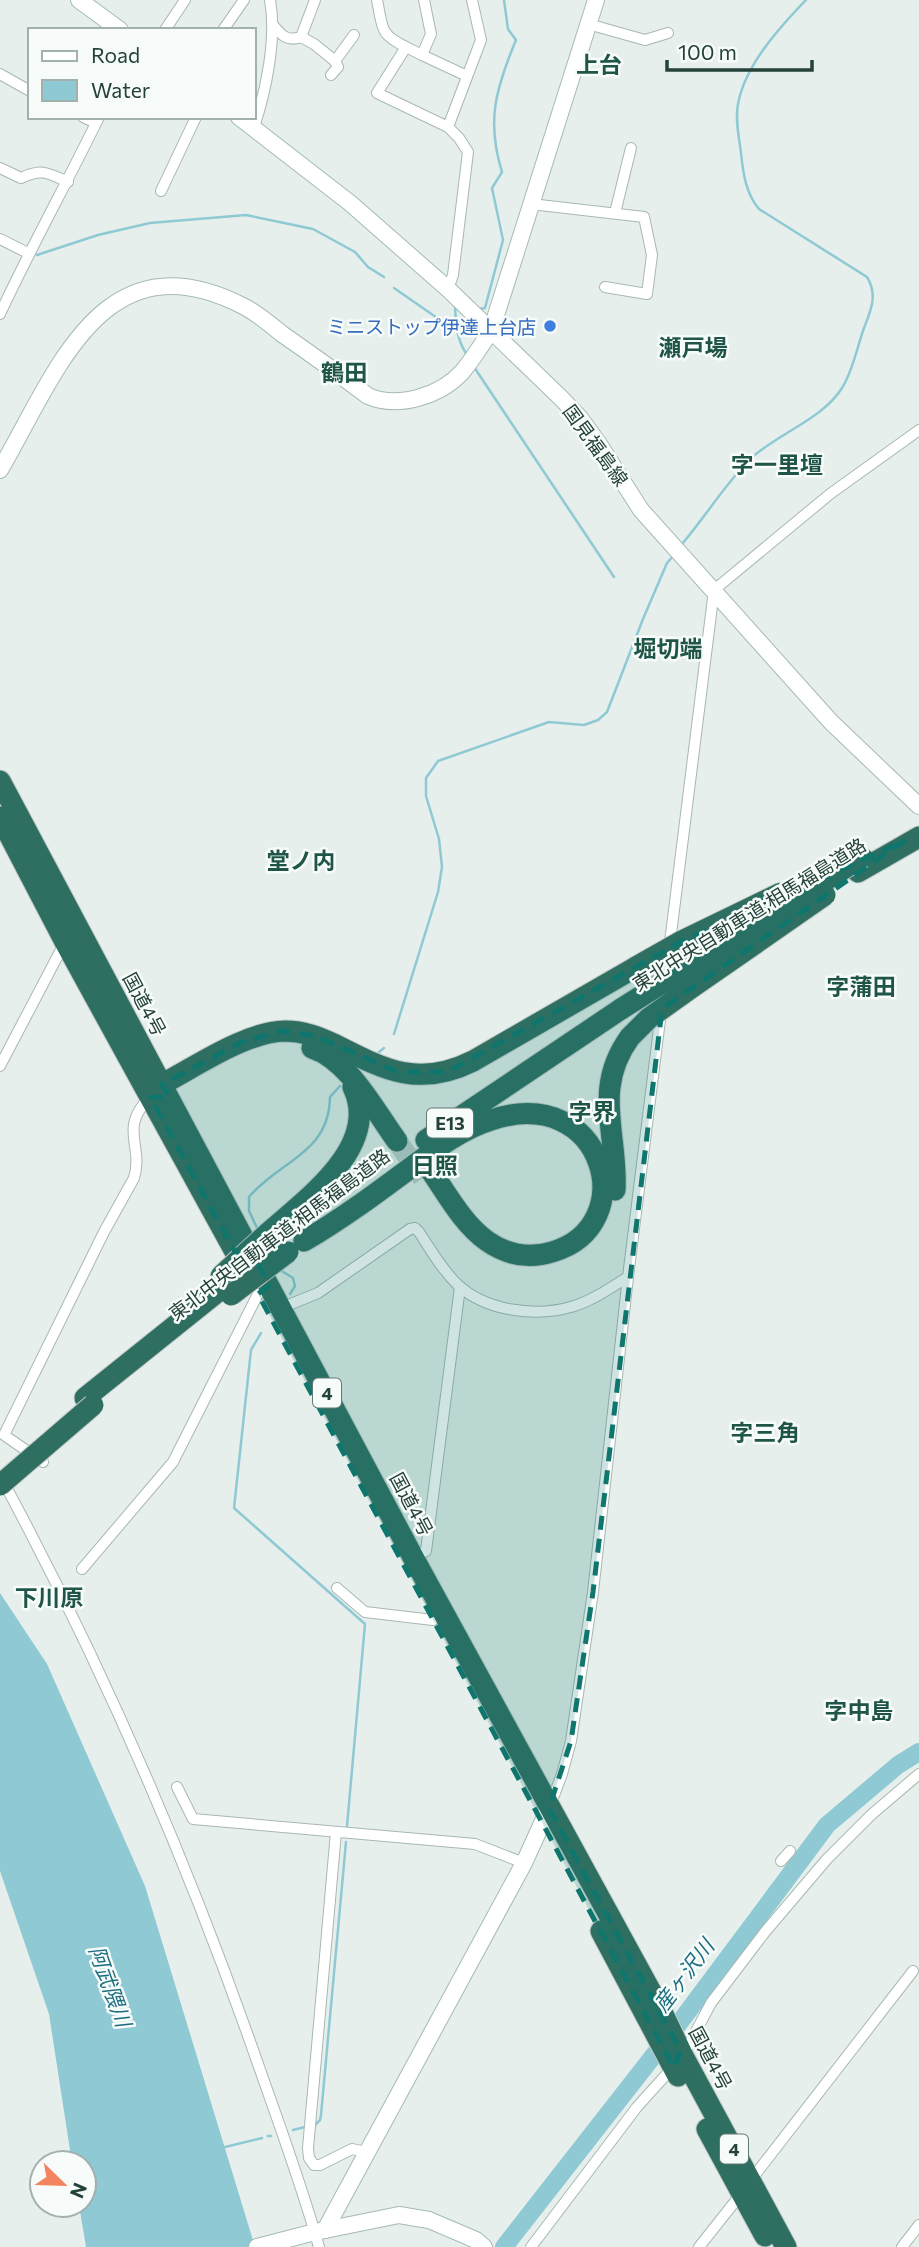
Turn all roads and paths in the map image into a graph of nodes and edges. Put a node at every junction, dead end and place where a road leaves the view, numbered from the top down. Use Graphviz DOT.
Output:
graph roads {
  1 [pos="79,0"];
  2 [pos="185,0"];
  3 [pos="244,0"];
  4 [pos="270,0"];
  5 [pos="314,0"];
  6 [pos="377,0"];
  7 [pos="424,0"];
  8 [pos="472,0"];
  9 [pos="596,0"];
  10 [pos="588,23"];
  11 [pos="273,25"];
  12 [pos="117,28"];
  13 [pos="165,28"];
  14 [pos="224,28"];
  15 [pos="668,33"];
  16 [pos="354,35"];
  17 [pos="301,37"];
  18 [pos="406,47"];
  19 [pos="422,55"];
  20 [pos="335,61"];
  21 [pos="0,74"];
  22 [pos="331,75"];
  23 [pos="467,76"];
  24 [pos="28,90"];
  25 [pos="195,119"];
  26 [pos="242,119"];
  27 [pos="98,120"];
  28 [pos="254,127"];
  29 [pos="448,127"];
  30 [pos="631,148"];
  31 [pos="0,169"];
  32 [pos="68,181"];
  33 [pos="160,191"];
  34 [pos="531,204"];
  35 [pos="615,213"];
  36 [pos="0,239"];
  37 [pos="29,253"];
  38 [pos="605,287"];
  39 [pos="448,289"];
  40 [pos="3,298"];
  41 [pos="0,314"];
  42 [pos="491,331"];
  43 [pos="919,430"];
  44 [pos="0,470"];
  45 [pos="714,590"];
  46 [pos="0,781"];
  47 [pos="919,806"];
  48 [pos="0,817"];
  49 [pos="919,823"];
  50 [pos="919,837"];
  51 [pos="860,864"];
  52 [pos="65,942"];
  53 [pos="625,1022"];
  54 [pos="336,1045"];
  55 [pos="0,1066"];
  56 [pos="344,1069"];
  57 [pos="161,1093"];
  58 [pos="286,1242"];
  59 [pos="628,1277"];
  60 [pos="226,1285"];
  61 [pos="460,1287"];
  62 [pos="263,1289"];
  63 [pos="281,1308"];
  64 [pos="89,1402"];
  65 [pos="43,1462"];
  66 [pos="0,1473"];
  67 [pos="0,1485"];
  68 [pos="413,1557"];
  69 [pos="82,1569"];
  70 [pos="337,1588"];
  71 [pos="433,1620"];
  72 [pos="919,1774"];
  73 [pos="177,1787"];
  74 [pos="546,1816"];
  75 [pos="336,1832"];
  76 [pos="790,1851"];
  77 [pos="781,1861"];
  78 [pos="524,1863"];
  79 [pos="913,1971"];
  80 [pos="677,2059"];
  81 [pos="366,2152"];
  82 [pos="746,2187"];
  83 [pos="919,2224"];
  84 [pos="317,2235"];
  85 [pos="477,2245"];
  86 [pos="257,2247"];
  87 [pos="531,2247"];
  88 [pos="699,2247"];
  89 [pos="771,2247"];
  90 [pos="786,2247"];
  91 [pos="902,2247"];
  1 -- 12 [label="street"];
  2 -- 13 [label="street"];
  3 -- 14 [label="street"];
  4 -- 11 [label="street"];
  5 -- 17 [label="street"];
  6 -- 18 [label="street"];
  7 -- 19 [label="street"];
  8 -- 23 [label="street"];
  9 -- 10 [label="street"];
  10 -- 15 [label="street"];
  10 -- 34 [label="street"];
  11 -- 17 [label="street"];
  11 -- 28 [label="street"];
  16 -- 20 [label="street"];
  17 -- 20 [label="street"];
  18 -- 19 [label="street"];
  18 -- 29 [label="street"];
  19 -- 23 [label="street"];
  20 -- 22 [label="street"];
  21 -- 24 [label="street"];
  23 -- 29 [label="street"];
  25 -- 33 [label="street"];
  26 -- 28 [label="street, 国見福島線"];
  27 -- 32 [label="street"];
  28 -- 39 [label="street, 国見福島線"];
  29 -- 39 [label="street"];
  30 -- 35 [label="street"];
  31 -- 32 [label="street"];
  32 -- 37 [label="street"];
  34 -- 35 [label="street"];
  34 -- 42 [label="street"];
  35 -- 38 [label="street"];
  36 -- 37 [label="street"];
  37 -- 40 [label="street"];
  39 -- 42 [label="street, 国見福島線"];
  40 -- 41 [label="street"];
  42 -- 44 [label="street"];
  42 -- 45 [label="street, 国見福島線"];
  43 -- 45 [label="street"];
  45 -- 47 [label="street, 国見福島線"];
  45 -- 59 [label="street"];
  46 -- 57 [label="highway, 国道4号 / 4"];
  48 -- 52 [label="highway, 国道4号 / 4"];
  49 -- 51 [label="highway, 東北中央自動車道;相馬福島道路 / E13"];
  50 -- 51 [label="highway, 東北中央自動車道;相馬福島道路 / E13"];
  51 -- 53 [label="highway, 東北中央自動車道;相馬福島道路 / E13, bridge"];
  51 -- 53 [label="highway, bridge"];
  51 -- 54 [label="highway, bridge"];
  52 -- 55 [label="street"];
  52 -- 57 [label="highway, 国道4号 / 4"];
  53 -- 58 [label="highway, 東北中央自動車道;相馬福島道路 / E13"];
  53 -- 58 [label="highway"];
  54 -- 56 [label="highway"];
  54 -- 57 [label="highway"];
  56 -- 57 [label="highway"];
  56 -- 58 [label="highway"];
  57 -- 62 [label="highway, 国道4号 / 4"];
  57 -- 65 [label="street"];
  58 -- 60 [label="highway, bridge"];
  59 -- 61 [label="street"];
  59 -- 74 [label="street"];
  60 -- 64 [label="highway, 東北中央自動車道;相馬福島道路"];
  60 -- 64 [label="highway, 東北中央自動車道;相馬福島道路"];
  61 -- 63 [label="street"];
  61 -- 68 [label="street"];
  62 -- 63 [label="highway, 国道4号 / 4"];
  62 -- 69 [label="street"];
  62 -- 71 [label="highway, 国道4号 / 4"];
  63 -- 68 [label="highway, 国道4号 / 4"];
  64 -- 66 [label="highway, 東北中央自動車道;相馬福島道路"];
  64 -- 67 [label="highway, 東北中央自動車道;相馬福島道路, bridge"];
  66 -- 84 [label="street"];
  68 -- 74 [label="highway, 国道4号 / 4"];
  70 -- 71 [label="street"];
  71 -- 74 [label="highway, 国道4号 / 4"];
  72 -- 80 [label="street"];
  73 -- 75 [label="street"];
  74 -- 78 [label="street"];
  74 -- 80 [label="highway, 国道4号 / 4"];
  75 -- 78 [label="street"];
  75 -- 81 [label="street"];
  76 -- 77 [label="street"];
  78 -- 81 [label="street"];
  79 -- 82 [label="street"];
  80 -- 82 [label="highway, 国道4号 / 4"];
  80 -- 87 [label="street"];
  81 -- 84 [label="street"];
  82 -- 88 [label="street"];
  82 -- 89 [label="highway, 国道4号 / 4"];
  82 -- 90 [label="highway, 国道4号 / 4"];
  83 -- 91 [label="street"];
  84 -- 85 [label="street"];
  84 -- 86 [label="street"];
}
